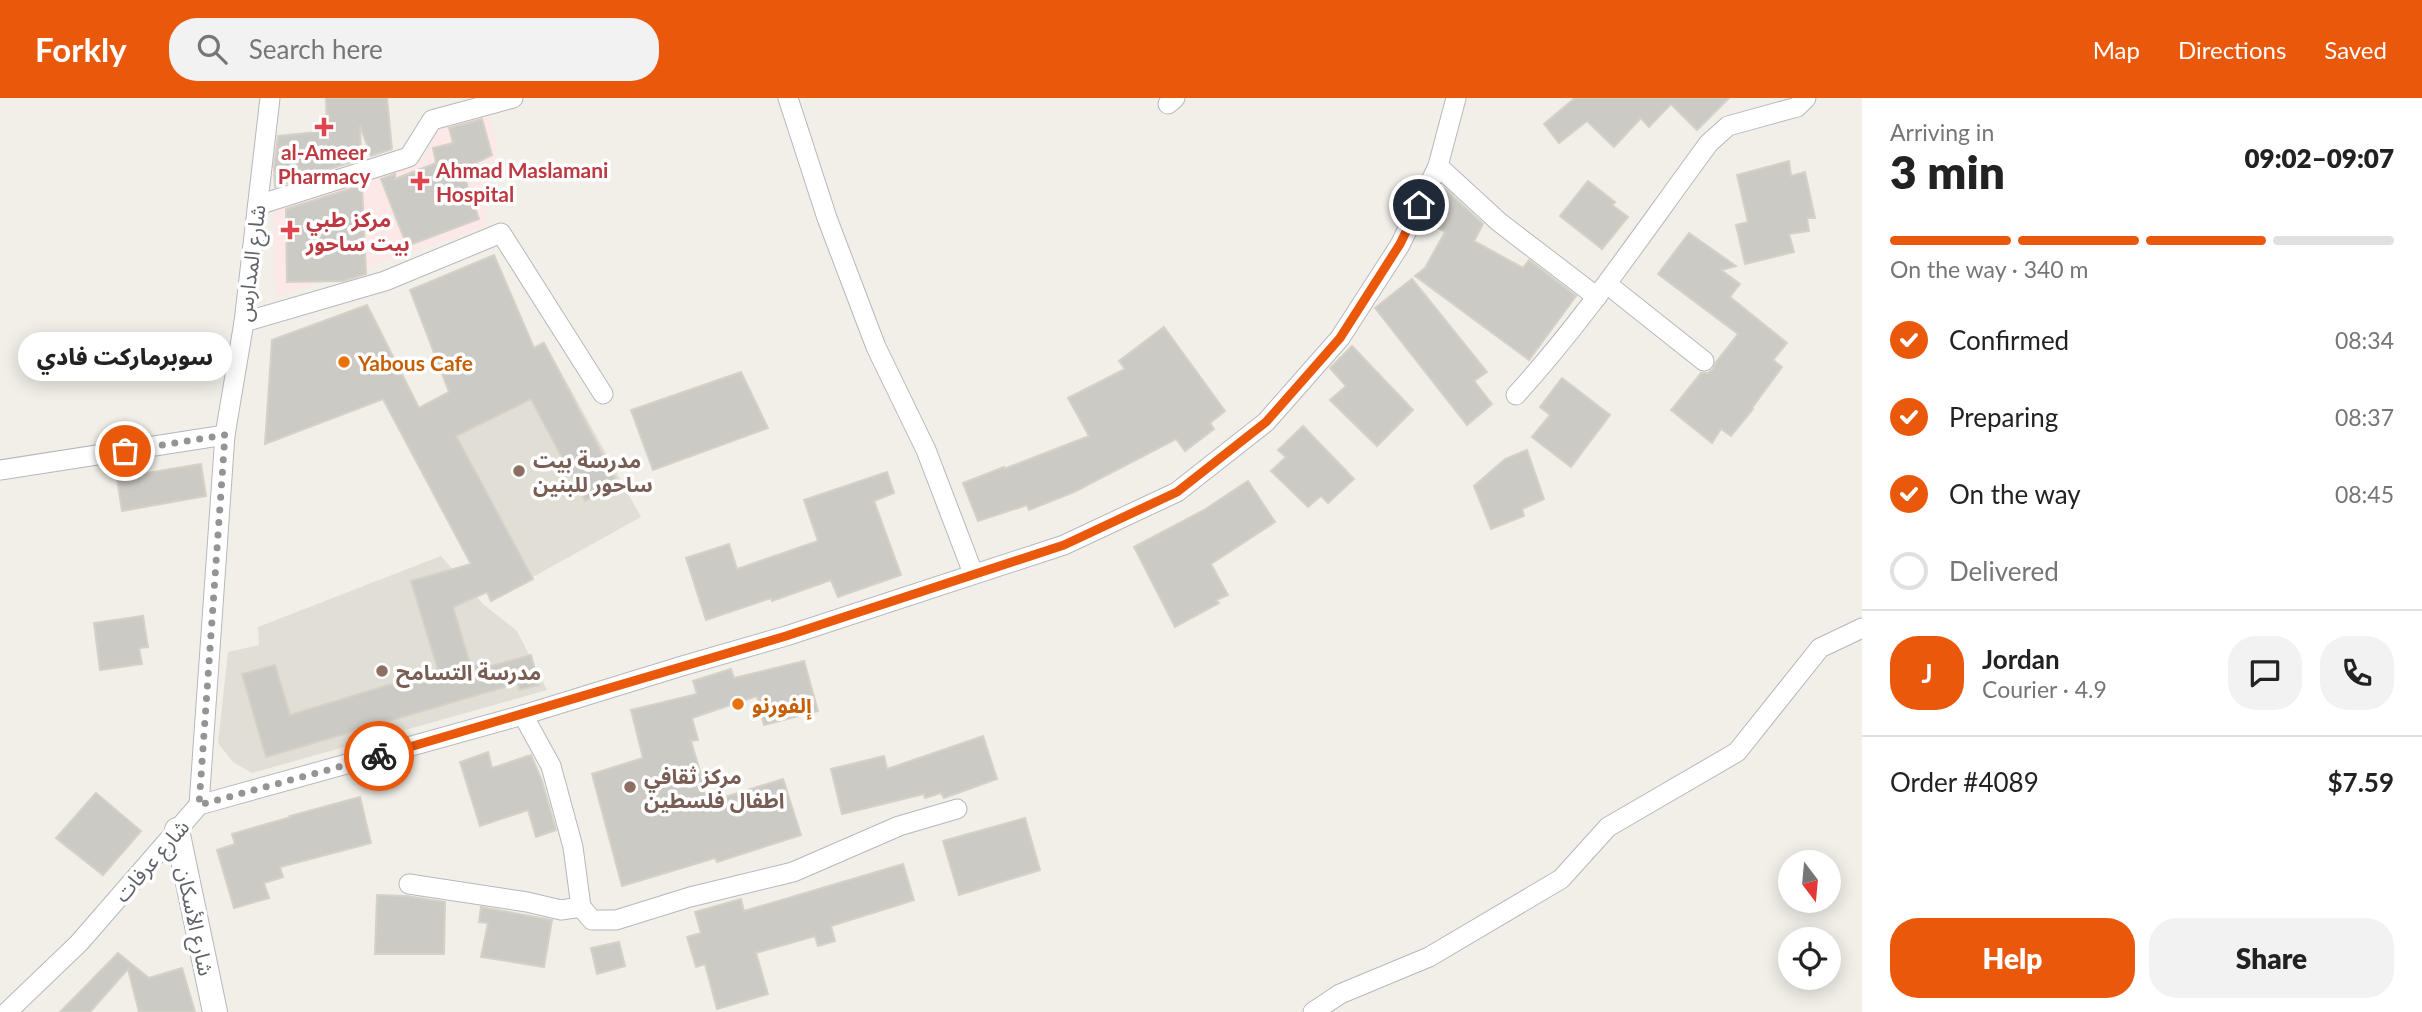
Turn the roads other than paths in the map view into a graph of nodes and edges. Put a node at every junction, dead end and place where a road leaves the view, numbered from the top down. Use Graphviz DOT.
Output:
graph roads {
  1 [pos="270,98"];
  2 [pos="513,98"];
  3 [pos="788,98"];
  4 [pos="1456,98"];
  5 [pos="1805,98"];
  6 [pos="1438,166"];
  7 [pos="258,205"];
  8 [pos="1602,290"];
  9 [pos="244,322"];
  10 [pos="1704,361"];
  11 [pos="603,394"];
  12 [pos="1516,395"];
  13 [pos="225,435"];
  14 [pos="0,470"];
  15 [pos="973,573"];
  16 [pos="1862,628"];
  17 [pos="523,715"];
  18 [pos="199,805"];
  19 [pos="957,810"];
  20 [pos="177,830"];
  21 [pos="409,884"];
  22 [pos="581,907"];
  23 [pos="7,1012"];
  24 [pos="215,1012"];
  25 [pos="1313,1012"];
  1 -- 7 [label="street, شارع المدارس"];
  2 -- 7 [label="street"];
  3 -- 15 [label="street"];
  4 -- 6 [label="street, شارع عرفات"];
  5 -- 8 [label="street"];
  6 -- 8 [label="street"];
  6 -- 15 [label="street, شارع عرفات"];
  7 -- 9 [label="street, شارع المدارس"];
  8 -- 10 [label="street"];
  8 -- 12 [label="street"];
  9 -- 11 [label="street"];
  9 -- 13 [label="street, شارع المدارس"];
  13 -- 14 [label="street"];
  13 -- 18 [label="street, شارع المدارس"];
  15 -- 17 [label="street, شارع عرفات"];
  16 -- 25 [label="street"];
  17 -- 18 [label="street, شارع عرفات"];
  17 -- 22 [label="street"];
  18 -- 20 [label="street, شارع عرفات"];
  19 -- 22 [label="street"];
  20 -- 23 [label="street, شارع عرفات"];
  20 -- 24 [label="street, شارع الأسكان"];
  21 -- 22 [label="street"];
}
